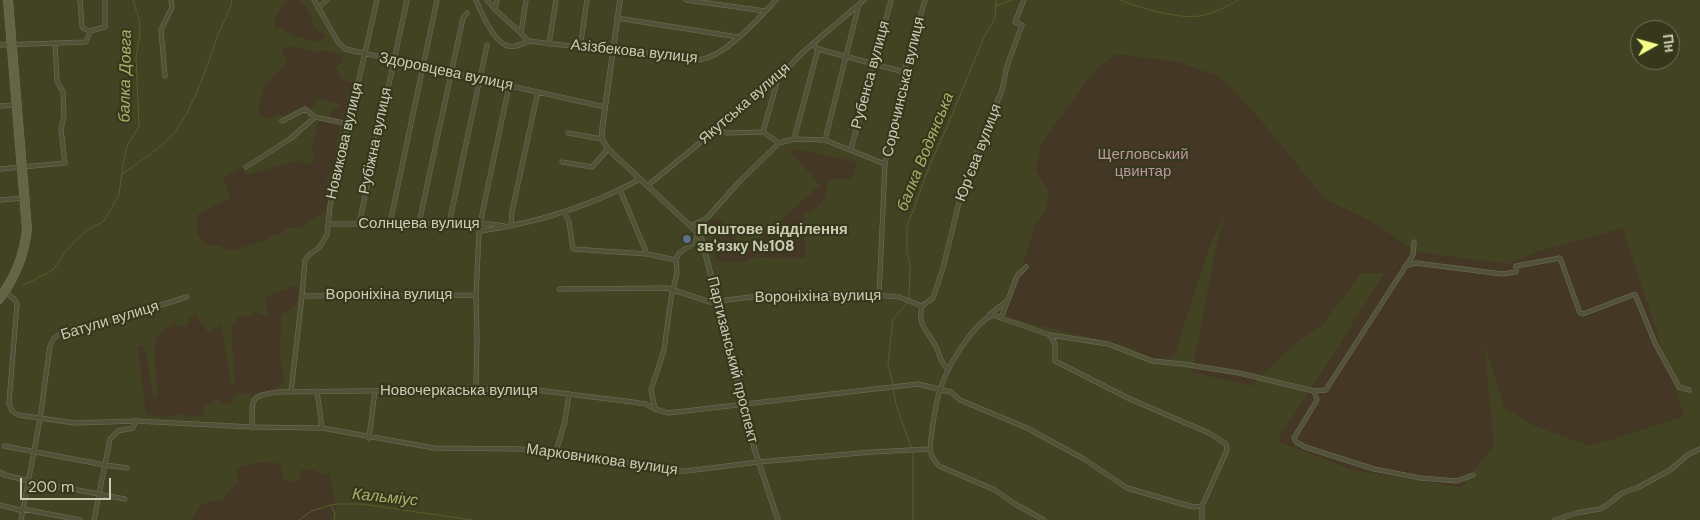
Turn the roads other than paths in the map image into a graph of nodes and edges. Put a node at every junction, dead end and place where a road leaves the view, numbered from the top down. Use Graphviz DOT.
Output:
graph roads {
  1 [pos="6,0"];
  2 [pos="10,0"];
  3 [pos="80,0"];
  4 [pos="105,0"];
  5 [pos="171,0"];
  6 [pos="314,0"];
  7 [pos="327,0"];
  8 [pos="377,0"];
  9 [pos="407,0"];
  10 [pos="437,0"];
  11 [pos="476,0"];
  12 [pos="487,0"];
  13 [pos="497,0"];
  14 [pos="526,0"];
  15 [pos="556,0"];
  16 [pos="587,0"];
  17 [pos="620,0"];
  18 [pos="686,0"];
  19 [pos="776,0"];
  20 [pos="864,0"];
  21 [pos="891,0"];
  22 [pos="925,0"];
  23 [pos="1024,0"];
  24 [pos="771,2"];
  25 [pos="859,4"];
  26 [pos="318,8"];
  27 [pos="495,11"];
  28 [pos="765,11"];
  29 [pos="467,13"];
  30 [pos="617,18"];
  31 [pos="90,31"];
  32 [pos="522,33"];
  33 [pos="738,37"];
  34 [pos="528,41"];
  35 [pos="55,43"];
  36 [pos="12,44"];
  37 [pos="550,44"];
  38 [pos="812,44"];
  39 [pos="0,45"];
  40 [pos="487,45"];
  41 [pos="580,48"];
  42 [pos="613,49"];
  43 [pos="818,49"];
  44 [pos="365,54"];
  45 [pos="846,56"];
  46 [pos="394,61"];
  47 [pos="874,64"];
  48 [pos="423,68"];
  49 [pos="904,72"];
  50 [pos="452,74"];
  51 [pos="165,76"];
  52 [pos="480,80"];
  53 [pos="777,80"];
  54 [pos="509,86"];
  55 [pos="538,92"];
  56 [pos="14,105"];
  57 [pos="0,106"];
  58 [pos="605,107"];
  59 [pos="315,117"];
  60 [pos="282,121"];
  61 [pos="349,124"];
  62 [pos="718,130"];
  63 [pos="763,132"];
  64 [pos="568,133"];
  65 [pos="602,138"];
  66 [pos="794,139"];
  67 [pos="825,140"];
  68 [pos="779,142"];
  69 [pos="608,149"];
  70 [pos="851,149"];
  71 [pos="562,162"];
  72 [pos="885,164"];
  73 [pos="23,167"];
  74 [pos="246,167"];
  75 [pos="0,169"];
  76 [pos="640,179"];
  77 [pos="647,186"];
  78 [pos="620,190"];
  79 [pos="23,198"];
  80 [pos="0,200"];
  81 [pos="564,212"];
  82 [pos="390,223"];
  83 [pos="419,223"];
  84 [pos="329,224"];
  85 [pos="359,224"];
  86 [pos="449,224"];
  87 [pos="480,224"];
  88 [pos="509,226"];
  89 [pos="690,226"];
  90 [pos="698,233"];
  91 [pos="1414,242"];
  92 [pos="647,254"];
  93 [pos="21,260"];
  94 [pos="676,260"];
  95 [pos="1405,266"];
  96 [pos="1026,267"];
  97 [pos="559,289"];
  98 [pos="673,290"];
  99 [pos="3,292"];
  100 [pos="476,295"];
  101 [pos="879,295"];
  102 [pos="302,296"];
  103 [pos="187,297"];
  104 [pos="718,300"];
  105 [pos="1008,300"];
  106 [pos="0,301"];
  107 [pos="922,306"];
  108 [pos="986,318"];
  109 [pos="1000,318"];
  110 [pos="1050,335"];
  111 [pos="947,368"];
  112 [pos="476,388"];
  113 [pos="375,390"];
  114 [pos="940,390"];
  115 [pos="1689,390"];
  116 [pos="317,391"];
  117 [pos="1314,391"];
  118 [pos="291,392"];
  119 [pos="569,394"];
  120 [pos="744,404"];
  121 [pos="655,410"];
  122 [pos="40,419"];
  123 [pos="136,421"];
  124 [pos="252,427"];
  125 [pos="322,428"];
  126 [pos="368,438"];
  127 [pos="4,446"];
  128 [pos="930,450"];
  129 [pos="1700,450"];
  130 [pos="34,453"];
  131 [pos="555,456"];
  132 [pos="758,462"];
  133 [pos="105,465"];
  134 [pos="127,468"];
  135 [pos="0,472"];
  136 [pos="1473,475"];
  137 [pos="29,481"];
  138 [pos="99,494"];
  139 [pos="125,499"];
  140 [pos="0,505"];
  141 [pos="1202,506"];
  142 [pos="23,510"];
  143 [pos="21,520"];
  144 [pos="80,520"];
  145 [pos="94,520"];
  146 [pos="778,520"];
  147 [pos="1044,520"];
  148 [pos="1202,520"];
  149 [pos="1555,520"];
  1 -- 36 [label="main road"];
  2 -- 36 [label="main road"];
  3 -- 31 [label="street"];
  4 -- 31 [label="street"];
  5 -- 51 [label="street"];
  6 -- 26 [label="street, Здоровцева вулиця"];
  7 -- 26 [label="street"];
  8 -- 44 [label="street, Новикова вулиця"];
  9 -- 46 [label="street, Рубіжна вулиця"];
  10 -- 48 [label="street"];
  11 -- 34 [label="street, Азізбекова вулиця"];
  12 -- 27 [label="street"];
  13 -- 27 [label="street"];
  14 -- 32 [label="street"];
  15 -- 37 [label="street"];
  16 -- 41 [label="street"];
  17 -- 30 [label="street"];
  18 -- 28 [label="street"];
  19 -- 24 [label="street, Азізбекова вулиця"];
  20 -- 25 [label="street, Якутська вулиця"];
  21 -- 47 [label="street, Рубенса вулиця"];
  22 -- 49 [label="street, Сорочинська вулиця"];
  23 -- 107 [label="street, Юр’єва вулиця"];
  24 -- 28 [label="street, Азізбекова вулиця"];
  25 -- 38 [label="street, Якутська вулиця"];
  25 -- 45 [label="street"];
  26 -- 44 [label="street, Здоровцева вулиця"];
  27 -- 32 [label="street"];
  28 -- 33 [label="street, Азізбекова вулиця"];
  29 -- 50 [label="street"];
  30 -- 33 [label="street"];
  30 -- 42 [label="street"];
  31 -- 35 [label="street"];
  32 -- 34 [label="street"];
  33 -- 42 [label="street, Азізбекова вулиця"];
  34 -- 37 [label="street, Азізбекова вулиця"];
  35 -- 36 [label="street"];
  35 -- 73 [label="street"];
  36 -- 39 [label="street"];
  36 -- 56 [label="main road"];
  36 -- 73 [label="main road"];
  37 -- 41 [label="street, Азізбекова вулиця"];
  38 -- 43 [label="street"];
  38 -- 53 [label="street, Якутська вулиця"];
  40 -- 52 [label="street"];
  41 -- 42 [label="street, Азізбекова вулиця"];
  42 -- 58 [label="street"];
  43 -- 45 [label="street"];
  43 -- 66 [label="street"];
  44 -- 46 [label="street, Здоровцева вулиця"];
  44 -- 61 [label="street, Новикова вулиця"];
  45 -- 47 [label="street"];
  45 -- 67 [label="street"];
  46 -- 48 [label="street, Здоровцева вулиця"];
  46 -- 85 [label="street, Рубіжна вулиця"];
  47 -- 49 [label="street"];
  47 -- 70 [label="street, Рубенса вулиця"];
  48 -- 50 [label="street, Здоровцева вулиця"];
  48 -- 82 [label="street"];
  49 -- 72 [label="street, Сорочинська вулиця"];
  50 -- 52 [label="street, Здоровцева вулиця"];
  50 -- 83 [label="street"];
  52 -- 54 [label="street, Здоровцева вулиця"];
  52 -- 86 [label="street"];
  53 -- 62 [label="street, Якутська вулиця"];
  53 -- 63 [label="street"];
  54 -- 55 [label="street, Здоровцева вулиця"];
  54 -- 87 [label="street"];
  55 -- 58 [label="street, Здоровцева вулиця"];
  55 -- 88 [label="street"];
  56 -- 57 [label="street"];
  56 -- 73 [label="main road"];
  58 -- 65 [label="street"];
  59 -- 60 [label="street"];
  59 -- 61 [label="street"];
  59 -- 74 [label="street"];
  61 -- 84 [label="street, Новикова вулиця"];
  62 -- 63 [label="street"];
  62 -- 77 [label="street, Якутська вулиця"];
  63 -- 68 [label="street"];
  64 -- 65 [label="street"];
  65 -- 69 [label="street, Партизанський проспект"];
  66 -- 67 [label="street"];
  66 -- 68 [label="street"];
  67 -- 70 [label="street"];
  68 -- 89 [label="street"];
  69 -- 71 [label="street"];
  69 -- 76 [label="street, Партизанський проспект"];
  70 -- 72 [label="street"];
  72 -- 101 [label="street, Сорочинська вулиця"];
  73 -- 75 [label="street"];
  73 -- 79 [label="main road"];
  73 -- 93 [label="main road"];
  76 -- 77 [label="street, Партизанський проспект"];
  76 -- 78 [label="street, Солнцева вулиця"];
  77 -- 89 [label="street, Партизанський проспект"];
  78 -- 81 [label="street, Солнцева вулиця"];
  78 -- 92 [label="street"];
  79 -- 80 [label="street"];
  79 -- 93 [label="main road"];
  81 -- 88 [label="street, Солнцева вулиця"];
  81 -- 92 [label="street"];
  82 -- 83 [label="street, Солнцева вулиця"];
  82 -- 85 [label="street, Солнцева вулиця"];
  83 -- 86 [label="street, Солнцева вулиця"];
  84 -- 85 [label="street, Солнцева вулиця"];
  84 -- 102 [label="street, Новикова вулиця"];
  86 -- 87 [label="street, Солнцева вулиця"];
  87 -- 88 [label="street, Солнцева вулиця"];
  88 -- 100 [label="street"];
  89 -- 90 [label="street, Партизанський проспект"];
  90 -- 94 [label="street"];
  90 -- 104 [label="street, Партизанський проспект"];
  91 -- 95 [label="street"];
  92 -- 94 [label="street"];
  93 -- 99 [label="main road"];
  94 -- 98 [label="street"];
  95 -- 115 [label="street"];
  95 -- 117 [label="street"];
  96 -- 105 [label="street"];
  97 -- 98 [label="street, Вороніхіна вулиця"];
  98 -- 104 [label="street, Вороніхіна вулиця"];
  98 -- 121 [label="street"];
  99 -- 106 [label="main road"];
  99 -- 122 [label="street, Марковникова вулиця"];
  100 -- 102 [label="street, Вороніхіна вулиця"];
  100 -- 112 [label="street"];
  101 -- 104 [label="street, Вороніхіна вулиця"];
  101 -- 107 [label="street, Вороніхіна вулиця"];
  102 -- 118 [label="street, Новикова вулиця"];
  103 -- 122 [label="street, Батули вулиця"];
  104 -- 120 [label="street, Партизанський проспект"];
  105 -- 108 [label="street"];
  105 -- 109 [label="street"];
  107 -- 111 [label="street"];
  108 -- 109 [label="street"];
  108 -- 111 [label="street"];
  109 -- 110 [label="street"];
  110 -- 117 [label="street"];
  110 -- 141 [label="street"];
  111 -- 114 [label="street"];
  112 -- 113 [label="street, Новочеркаська вулиця"];
  112 -- 119 [label="street, Новочеркаська вулиця"];
  113 -- 116 [label="street, Новочеркаська вулиця"];
  113 -- 126 [label="street"];
  114 -- 120 [label="street, Новочеркаська вулиця"];
  114 -- 128 [label="street"];
  114 -- 141 [label="street, Новочеркаська вулиця"];
  116 -- 118 [label="street, Новочеркаська вулиця"];
  116 -- 125 [label="street"];
  117 -- 136 [label="street"];
  118 -- 124 [label="street, Новочеркаська вулиця"];
  119 -- 121 [label="street, Новочеркаська вулиця"];
  119 -- 131 [label="street"];
  120 -- 121 [label="street, Новочеркаська вулиця"];
  120 -- 132 [label="street, Партизанський проспект"];
  122 -- 123 [label="street, Марковникова вулиця"];
  122 -- 130 [label="street"];
  123 -- 124 [label="street, Марковникова вулиця"];
  123 -- 133 [label="street"];
  124 -- 125 [label="street, Марковникова вулиця"];
  125 -- 126 [label="street, Марковникова вулиця"];
  126 -- 131 [label="street, Марковникова вулиця"];
  127 -- 130 [label="street"];
  128 -- 132 [label="street, Марковникова вулиця"];
  128 -- 147 [label="street"];
  129 -- 149 [label="street"];
  130 -- 133 [label="street"];
  130 -- 137 [label="street"];
  131 -- 132 [label="street, Марковникова вулиця"];
  132 -- 146 [label="street, Партизанський проспект"];
  133 -- 134 [label="street"];
  133 -- 138 [label="street"];
  135 -- 137 [label="street"];
  137 -- 138 [label="street"];
  137 -- 142 [label="street"];
  138 -- 139 [label="street"];
  138 -- 145 [label="street"];
  140 -- 142 [label="street"];
  141 -- 148 [label="street"];
  142 -- 143 [label="street"];
  142 -- 144 [label="street"];
}
